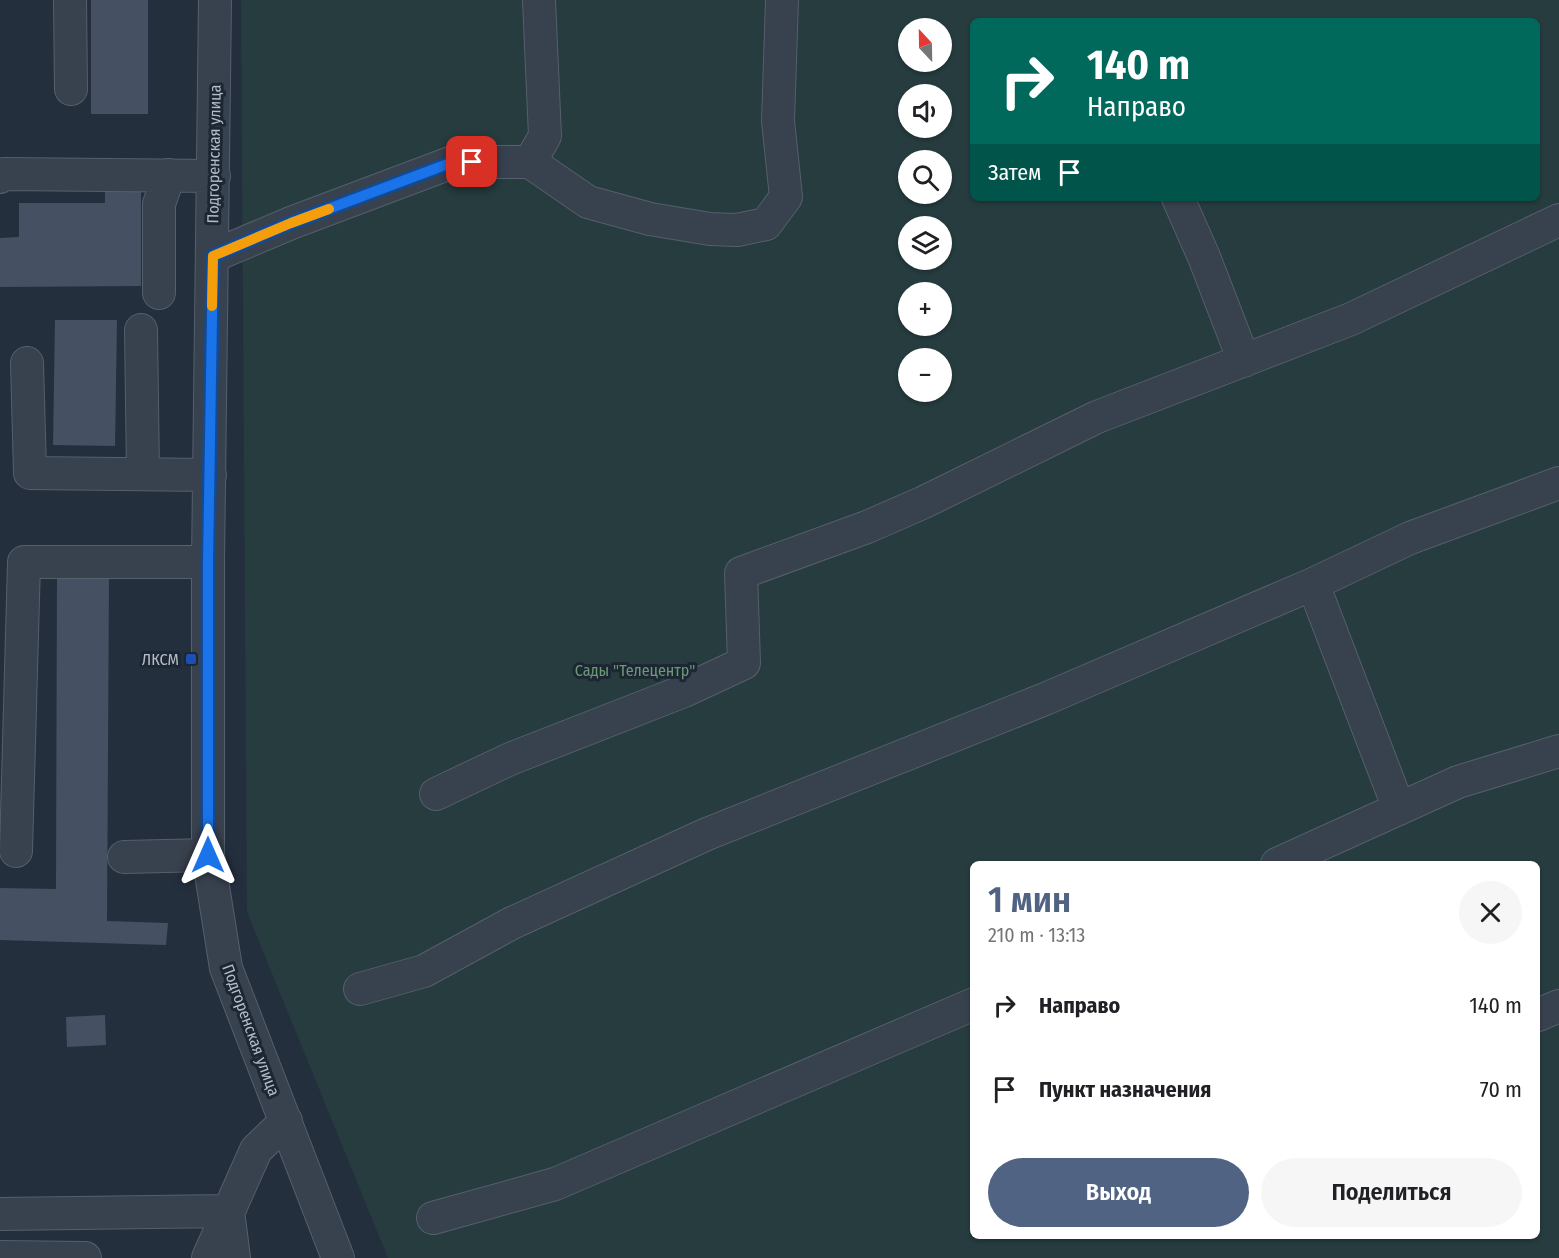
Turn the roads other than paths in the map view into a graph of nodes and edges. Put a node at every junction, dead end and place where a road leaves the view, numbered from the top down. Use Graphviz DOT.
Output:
graph roads {
  1 [pos="70,0"];
  2 [pos="215,0"];
  3 [pos="539,0"];
  4 [pos="782,0"];
  5 [pos="71,88"];
  6 [pos="530,162"];
  7 [pos="1,175"];
  8 [pos="169,175"];
  9 [pos="214,176"];
  10 [pos="1179,201"];
  11 [pos="1559,220"];
  12 [pos="213,256"];
  13 [pos="159,293"];
  14 [pos="141,330"];
  15 [pos="1244,361"];
  16 [pos="27,363"];
  17 [pos="143,474"];
  18 [pos="210,475"];
  19 [pos="1559,483"];
  20 [pos="208,562"];
  21 [pos="1313,584"];
  22 [pos="1559,751"];
  23 [pos="436,794"];
  24 [pos="1400,808"];
  25 [pos="16,851"];
  26 [pos="208,855"];
  27 [pos="124,857"];
  28 [pos="1284,861"];
  29 [pos="360,989"];
  30 [pos="970,1006"];
  31 [pos="1559,1006"];
  32 [pos="1540,1014"];
  33 [pos="286,1121"];
  34 [pos="228,1212"];
  35 [pos="0,1214"];
  36 [pos="433,1218"];
  37 [pos="0,1257"];
  38 [pos="85,1258"];
  39 [pos="208,1258"];
  40 [pos="234,1258"];
  41 [pos="338,1258"];
  1 -- 5 [label="street"];
  2 -- 9 [label="street, Подгоренская улица"];
  3 -- 6 [label="street"];
  4 -- 6 [label="street"];
  6 -- 12 [label="street"];
  7 -- 8 [label="street"];
  8 -- 9 [label="street"];
  8 -- 13 [label="street"];
  9 -- 12 [label="street, Подгоренская улица"];
  10 -- 15 [label="street"];
  11 -- 15 [label="street"];
  12 -- 18 [label="street, Подгоренская улица"];
  14 -- 17 [label="street"];
  15 -- 23 [label="street"];
  16 -- 17 [label="street"];
  17 -- 18 [label="street"];
  18 -- 20 [label="street, Подгоренская улица"];
  19 -- 21 [label="street"];
  20 -- 25 [label="street"];
  20 -- 26 [label="street, Подгоренская улица"];
  21 -- 24 [label="street"];
  21 -- 29 [label="street"];
  22 -- 24 [label="street"];
  24 -- 28 [label="street"];
  26 -- 27 [label="street"];
  26 -- 33 [label="street, Подгоренская улица"];
  30 -- 36 [label="street"];
  31 -- 32 [label="street"];
  33 -- 34 [label="street"];
  33 -- 41 [label="street, Подгоренская улица"];
  34 -- 35 [label="street"];
  34 -- 39 [label="street"];
  34 -- 40 [label="street"];
  37 -- 38 [label="street"];
}
